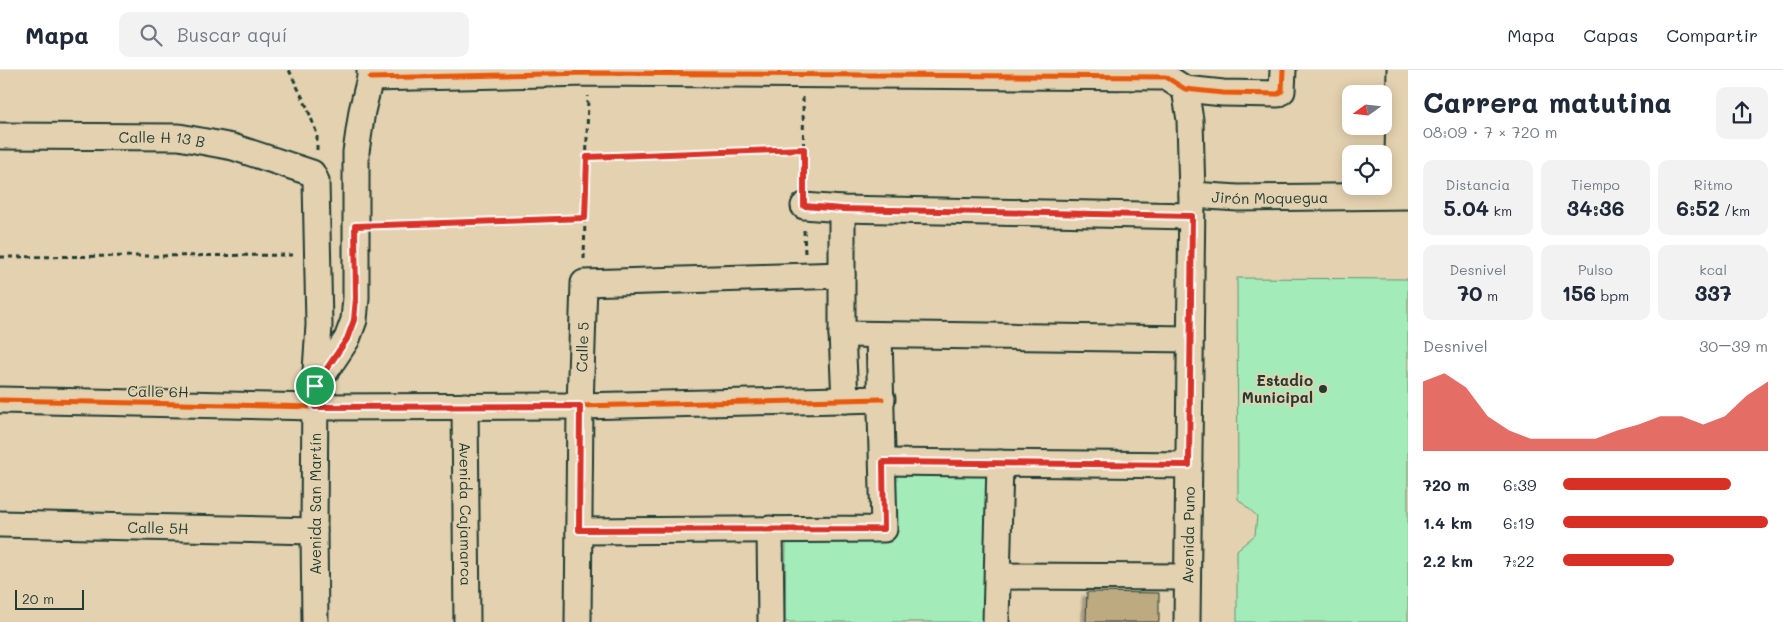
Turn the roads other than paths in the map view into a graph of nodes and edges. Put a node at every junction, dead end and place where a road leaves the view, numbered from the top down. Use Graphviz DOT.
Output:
graph roads {
  1 [pos="1283,70"];
  2 [pos="1400,70"];
  3 [pos="1021,73"];
  4 [pos="370,74"];
  5 [pos="1170,78"];
  6 [pos="0,136"];
  7 [pos="316,181"];
  8 [pos="1402,196"];
  9 [pos="804,206"];
  10 [pos="1192,206"];
  11 [pos="842,209"];
  12 [pos="842,275"];
  13 [pos="842,334"];
  14 [pos="879,335"];
  15 [pos="1190,339"];
  16 [pos="315,397"];
  17 [pos="882,399"];
  18 [pos="0,400"];
  19 [pos="845,400"];
  20 [pos="465,406"];
  21 [pos="580,406"];
  22 [pos="883,462"];
  23 [pos="1000,463"];
  24 [pos="1189,465"];
  25 [pos="0,524"];
  26 [pos="579,530"];
  27 [pos="770,530"];
  28 [pos="314,531"];
  29 [pos="998,576"];
  30 [pos="1187,577"];
  31 [pos="315,622"];
  32 [pos="467,622"];
  33 [pos="578,622"];
  34 [pos="771,622"];
  35 [pos="996,622"];
  36 [pos="1187,622"];
  1 -- 5 [label="street"];
  2 -- 8 [label="street"];
  3 -- 4 [label="street"];
  3 -- 5 [label="street"];
  4 -- 16 [label="street"];
  5 -- 10 [label="street, Avenida Puno"];
  6 -- 7 [label="street, Calle H 13 B"];
  7 -- 16 [label="street, Avenida San Martín"];
  8 -- 10 [label="street, Jirón Moquegua"];
  9 -- 11 [label="street, Jirón Moquegua"];
  10 -- 11 [label="street, Jirón Moquegua"];
  10 -- 15 [label="street, Avenida Puno"];
  11 -- 12 [label="street"];
  12 -- 13 [label="street"];
  12 -- 21 [label="street, Calle 5"];
  13 -- 14 [label="street"];
  13 -- 19 [label="street"];
  14 -- 15 [label="street"];
  14 -- 17 [label="street"];
  15 -- 24 [label="street, Avenida Puno"];
  16 -- 18 [label="street, Calle 6H"];
  16 -- 20 [label="street, Calle 6H"];
  16 -- 28 [label="street, Avenida San Martín"];
  17 -- 19 [label="street, Calle 6H"];
  17 -- 22 [label="street"];
  19 -- 21 [label="street, Calle 6H"];
  20 -- 21 [label="street, Calle 6H"];
  20 -- 32 [label="street, Avenida Cajamarca"];
  21 -- 26 [label="street, Calle 5"];
  22 -- 23 [label="street"];
  22 -- 27 [label="street"];
  23 -- 24 [label="street"];
  23 -- 29 [label="street"];
  24 -- 30 [label="street, Avenida Puno"];
  25 -- 28 [label="street, Calle 5H"];
  26 -- 27 [label="street"];
  26 -- 33 [label="street, Calle 5"];
  27 -- 34 [label="street"];
  28 -- 31 [label="street, Avenida San Martín"];
  29 -- 30 [label="street"];
  29 -- 35 [label="street"];
  30 -- 36 [label="street, Avenida Puno"];
}
